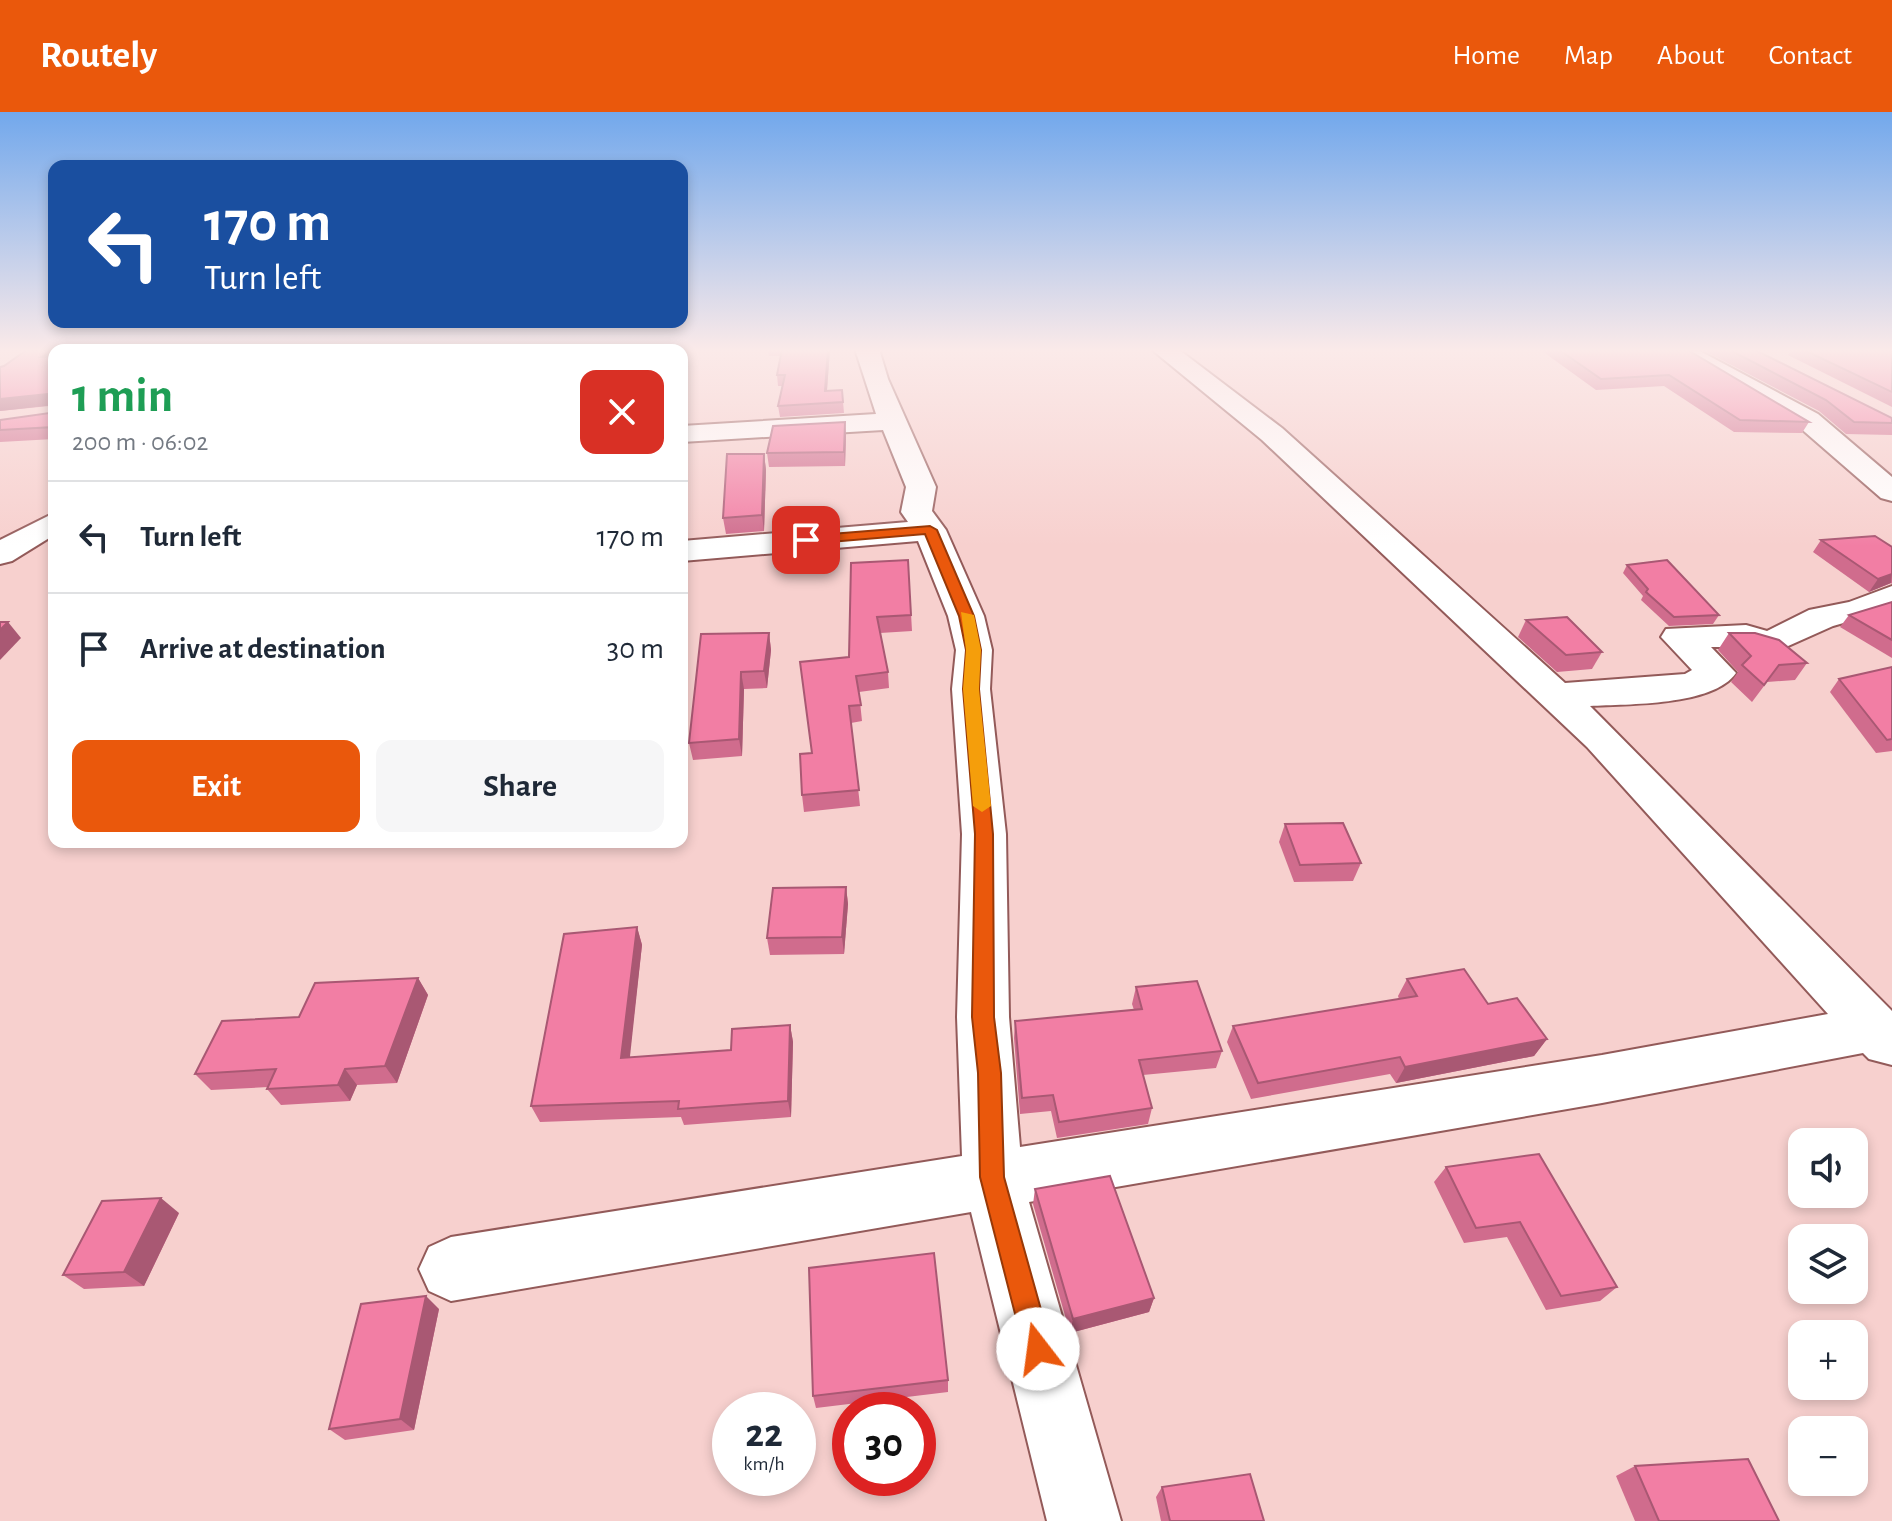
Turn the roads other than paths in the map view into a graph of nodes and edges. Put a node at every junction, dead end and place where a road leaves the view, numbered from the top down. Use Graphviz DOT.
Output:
graph roads {
  1 [pos="890,415"];
  2 [pos="1247,415"];
  3 [pos="1798,415"];
  4 [pos="893,421"];
  5 [pos="688,434"];
  6 [pos="1892,492"];
  7 [pos="48,526"];
  8 [pos="930,530"];
  9 [pos="688,550"];
  10 [pos="0,554"];
  11 [pos="1892,596"];
  12 [pos="1556,696"];
  13 [pos="1882,1038"];
  14 [pos="992,1177"];
  15 [pos="451,1269"];
  16 [pos="1084,1521"];
  1 -- 4 [label="street"];
  2 -- 12 [label="street"];
  3 -- 6 [label="street"];
  4 -- 5 [label="street"];
  4 -- 8 [label="street"];
  7 -- 10 [label="street"];
  8 -- 9 [label="street"];
  8 -- 14 [label="street"];
  11 -- 12 [label="street"];
  12 -- 13 [label="street"];
  13 -- 14 [label="street"];
  14 -- 15 [label="street"];
  14 -- 16 [label="street"];
}
